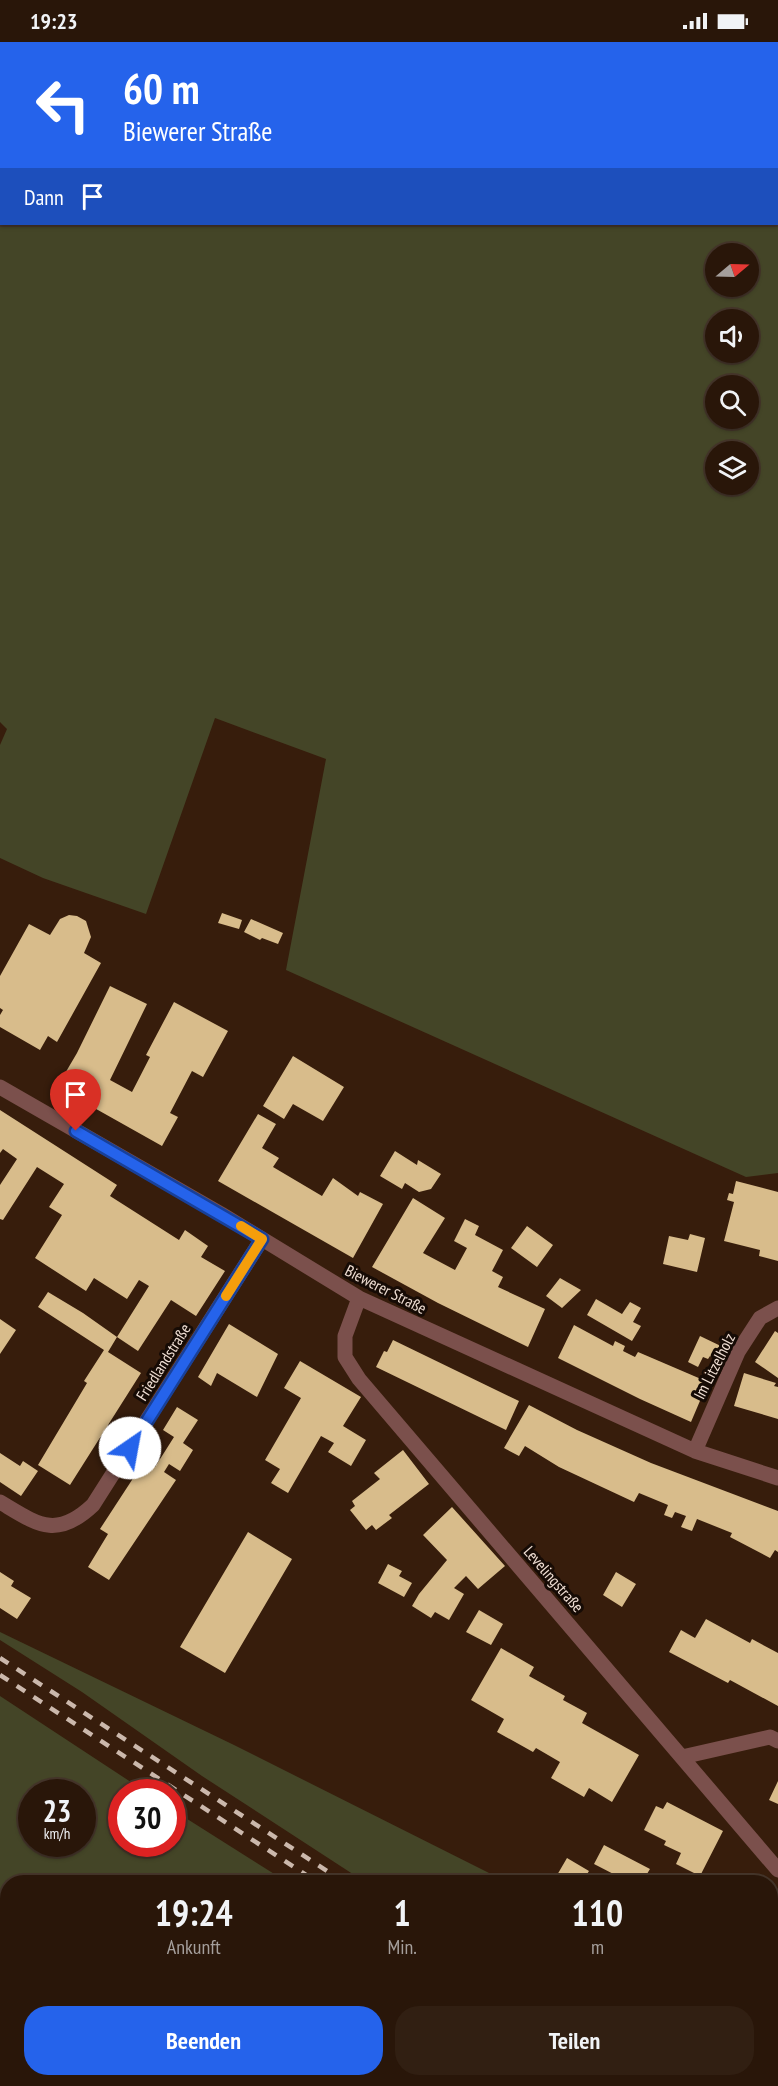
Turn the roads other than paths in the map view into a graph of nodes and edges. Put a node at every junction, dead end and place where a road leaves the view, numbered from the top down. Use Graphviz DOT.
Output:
graph roads {
  1 [pos="0,1088"];
  2 [pos="262,1239"];
  3 [pos="359,1298"];
  4 [pos="778,1308"];
  5 [pos="695,1451"];
  6 [pos="778,1478"];
  7 [pos="0,1502"];
  8 [pos="778,1741"];
  9 [pos="682,1757"];
  10 [pos="778,1870"];
  1 -- 2 [label="street, Biewerer Straße"];
  2 -- 3 [label="street, Biewerer Straße"];
  2 -- 7 [label="street, Friedlandstraße"];
  3 -- 5 [label="street, Biewerer Straße"];
  3 -- 9 [label="street, Levelingstraße"];
  4 -- 5 [label="street, Im Litzelholz"];
  5 -- 6 [label="street, Biewerer Straße"];
  8 -- 9 [label="street"];
  9 -- 10 [label="street, Levelingstraße"];
}
